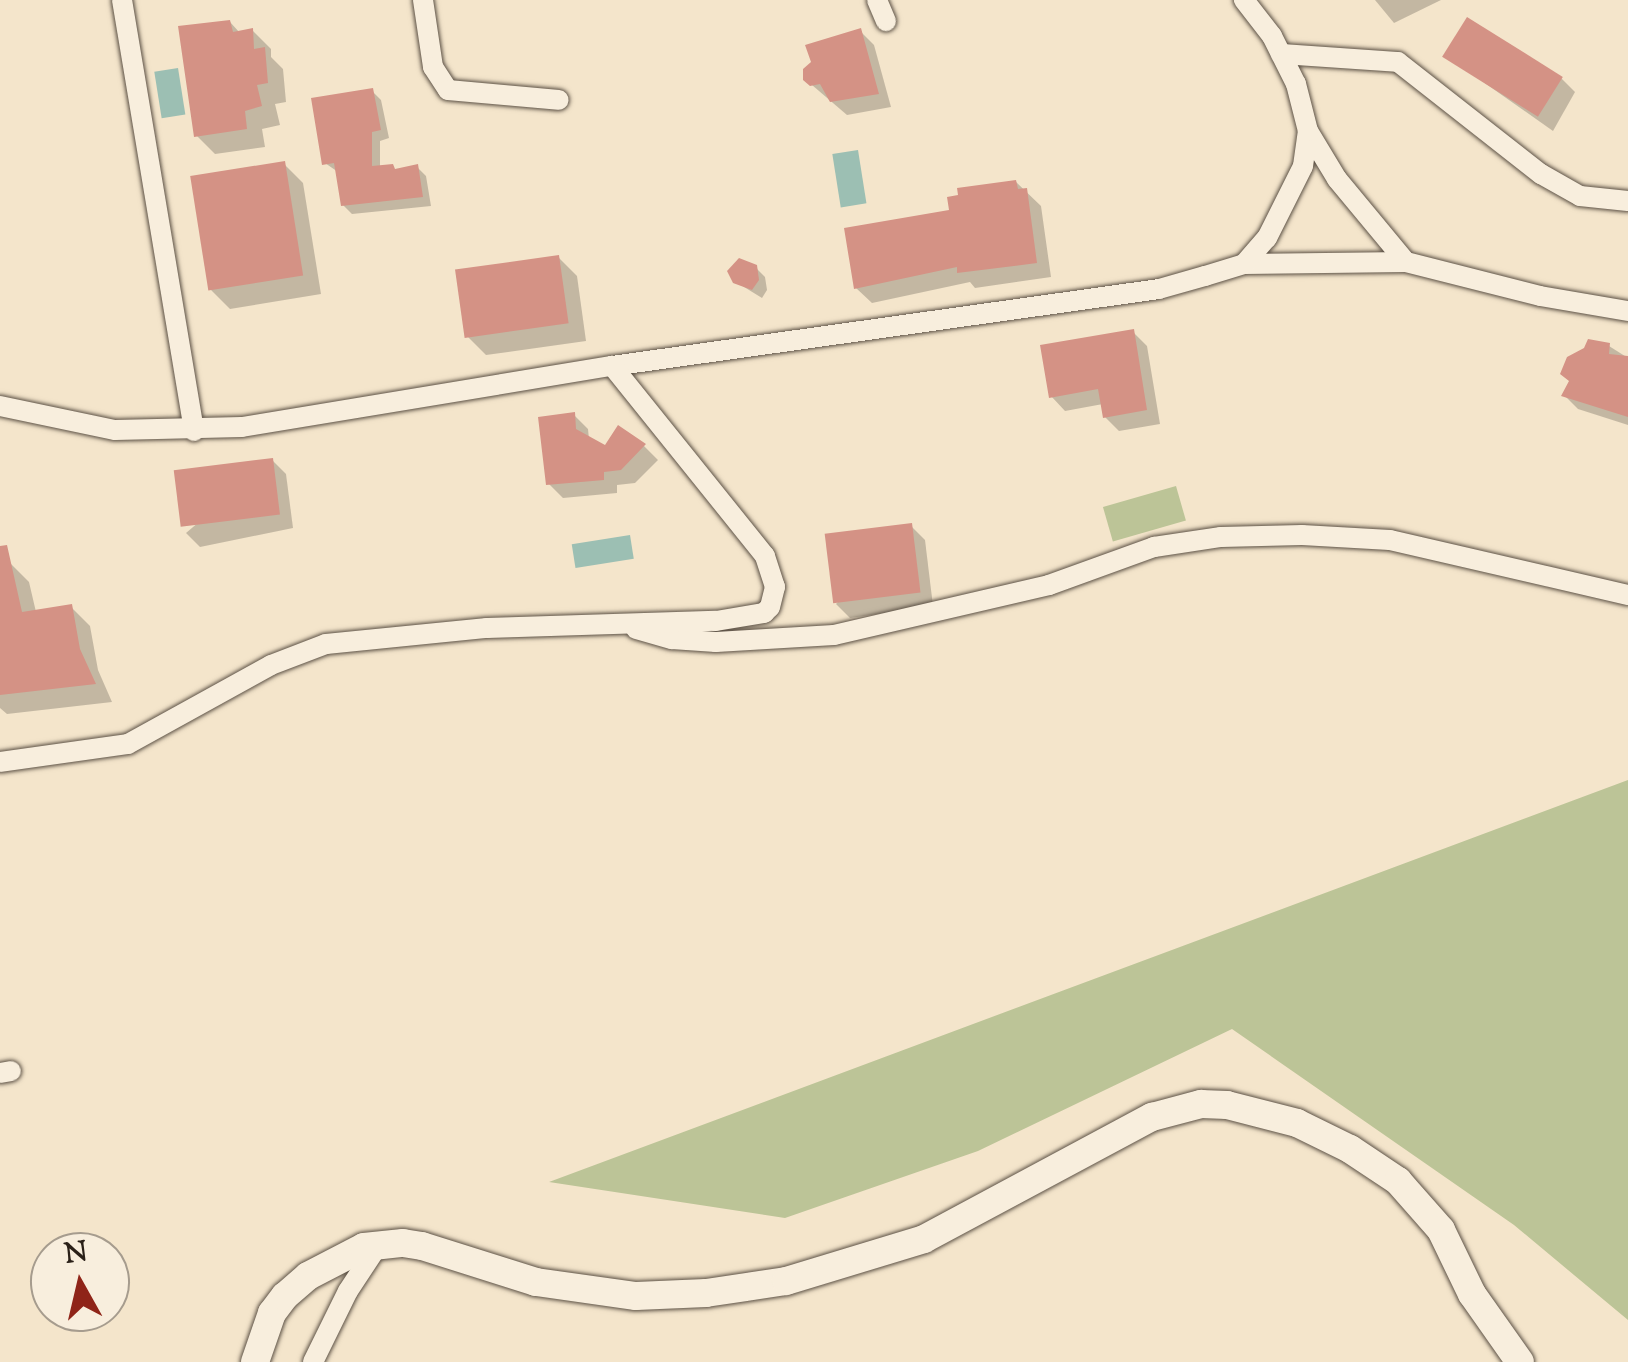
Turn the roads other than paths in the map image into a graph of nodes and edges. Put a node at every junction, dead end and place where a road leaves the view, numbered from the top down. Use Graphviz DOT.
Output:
graph roads {
  1 [pos="122,0"];
  2 [pos="424,0"];
  3 [pos="877,0"];
  4 [pos="1244,0"];
  5 [pos="886,21"];
  6 [pos="1281,54"];
  7 [pos="559,100"];
  8 [pos="1308,131"];
  9 [pos="1628,201"];
  10 [pos="1406,262"];
  11 [pos="1244,264"];
  12 [pos="1628,310"];
  13 [pos="612,366"];
  14 [pos="0,406"];
  15 [pos="194,430"];
  16 [pos="1628,595"];
  17 [pos="615,623"];
  18 [pos="0,762"];
  19 [pos="379,1244"];
  20 [pos="256,1362"];
  21 [pos="313,1362"];
  22 [pos="1520,1362"];
  1 -- 15 [label="street"];
  2 -- 7 [label="street"];
  3 -- 5 [label="street"];
  4 -- 6 [label="street"];
  6 -- 8 [label="street"];
  6 -- 9 [label="street"];
  8 -- 10 [label="street"];
  8 -- 11 [label="street"];
  10 -- 11 [label="street"];
  10 -- 12 [label="street"];
  11 -- 13 [label="street"];
  13 -- 15 [label="street"];
  13 -- 17 [label="street"];
  14 -- 15 [label="street"];
  16 -- 17 [label="street"];
  17 -- 18 [label="street"];
  19 -- 20 [label="street"];
  19 -- 21 [label="street"];
  19 -- 22 [label="street"];
}
